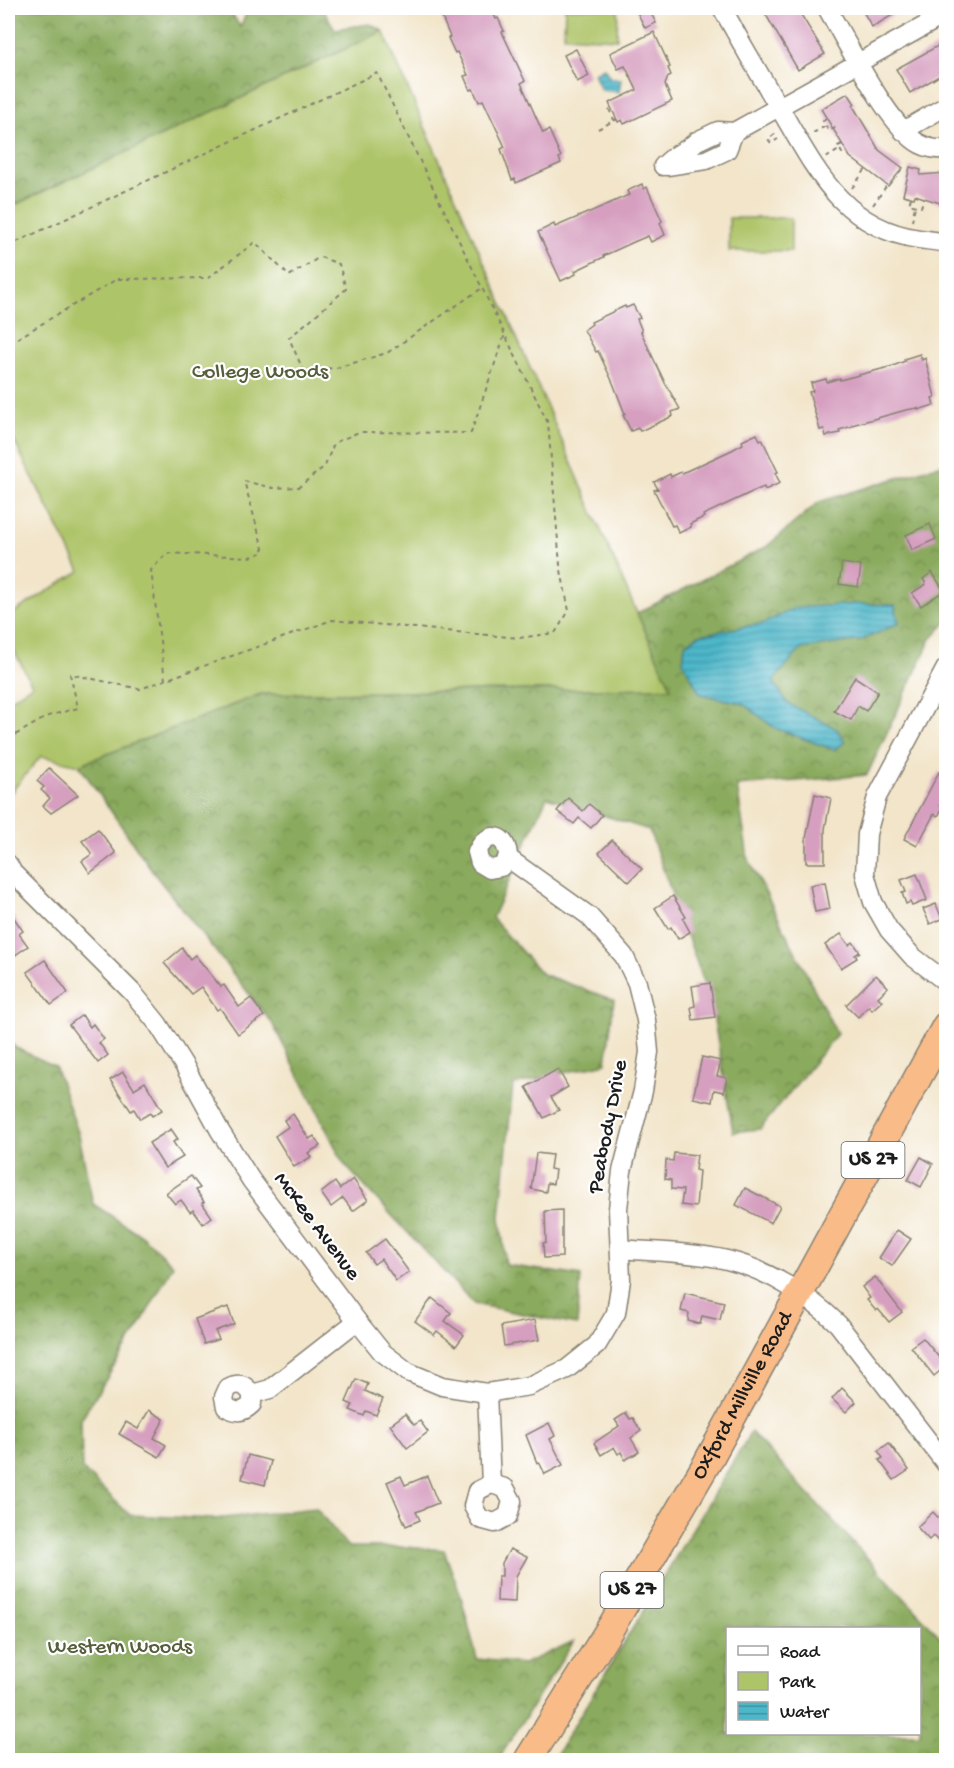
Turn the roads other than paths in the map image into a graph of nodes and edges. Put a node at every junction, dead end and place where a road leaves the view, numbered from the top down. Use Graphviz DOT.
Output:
graph roads {
  1 [pos="722,8"];
  2 [pos="827,8"];
  3 [pos="946,14"];
  4 [pos="858,62"];
  5 [pos="946,106"];
  6 [pos="780,108"];
  7 [pos="903,131"];
  8 [pos="946,149"];
  9 [pos="693,154"];
  10 [pos="946,242"];
  11 [pos="946,668"];
  12 [pos="508,858"];
  13 [pos="8,864"];
  14 [pos="946,981"];
  15 [pos="946,1026"];
  16 [pos="620,1249"];
  17 [pos="800,1294"];
  18 [pos="357,1322"];
  19 [pos="487,1393"];
  20 [pos="252,1394"];
  21 [pos="946,1464"];
  22 [pos="491,1484"];
  23 [pos="528,1761"];
  1 -- 6 [label="street"];
  2 -- 4 [label="street"];
  3 -- 4 [label="street"];
  4 -- 6 [label="street"];
  4 -- 7 [label="street"];
  5 -- 7 [label="street"];
  6 -- 9 [label="street"];
  6 -- 10 [label="street"];
  7 -- 8 [label="street"];
  11 -- 14 [label="street"];
  12 -- 16 [label="street, Peabody Drive"];
  13 -- 18 [label="street, McKee Avenue"];
  15 -- 17 [label="highway, Oxford Millville Road / US 27"];
  16 -- 17 [label="street"];
  16 -- 19 [label="street, McKee Avenue"];
  17 -- 21 [label="street"];
  17 -- 23 [label="highway, Oxford Millville Road / US 27"];
  18 -- 19 [label="street, McKee Avenue"];
  18 -- 20 [label="street"];
  19 -- 22 [label="street"];
}
